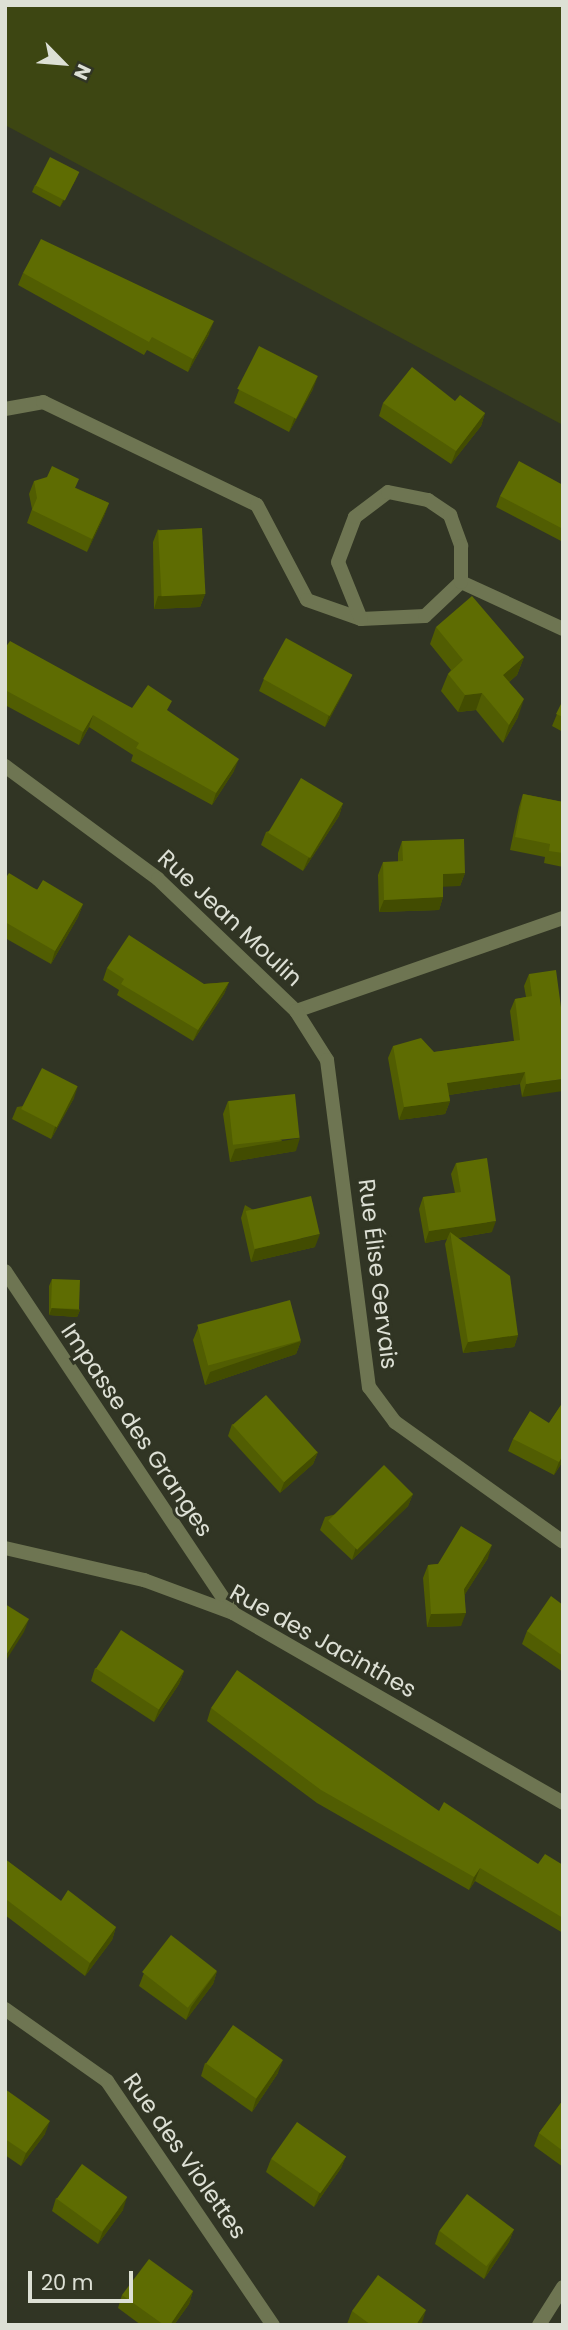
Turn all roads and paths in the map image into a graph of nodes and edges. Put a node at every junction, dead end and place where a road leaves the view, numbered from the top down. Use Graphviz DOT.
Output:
graph roads {
  1 [pos="5,409"];
  2 [pos="461,582"];
  3 [pos="361,619"];
  4 [pos="563,629"];
  5 [pos="5,766"];
  6 [pos="563,918"];
  7 [pos="296,1011"];
  8 [pos="5,1271"];
  9 [pos="563,1542"];
  10 [pos="5,1548"];
  11 [pos="233,1613"];
  12 [pos="563,1803"];
  13 [pos="5,2010"];
  14 [pos="563,2287"];
  15 [pos="272,2325"];
  16 [pos="539,2325"];
  1 -- 3 [label="street"];
  2 -- 3 [label="street"];
  2 -- 3 [label="street"];
  2 -- 4 [label="street"];
  5 -- 7 [label="street, Rue Jean Moulin"];
  6 -- 7 [label="street, Rue Jean Moulin"];
  7 -- 9 [label="street, Rue Élise Gervais"];
  8 -- 11 [label="street, Impasse des Granges"];
  10 -- 11 [label="street, Rue des Jacinthes"];
  11 -- 12 [label="street, Rue des Jacinthes"];
  13 -- 15 [label="street, Rue des Violettes"];
  14 -- 16 [label="street"];
}
